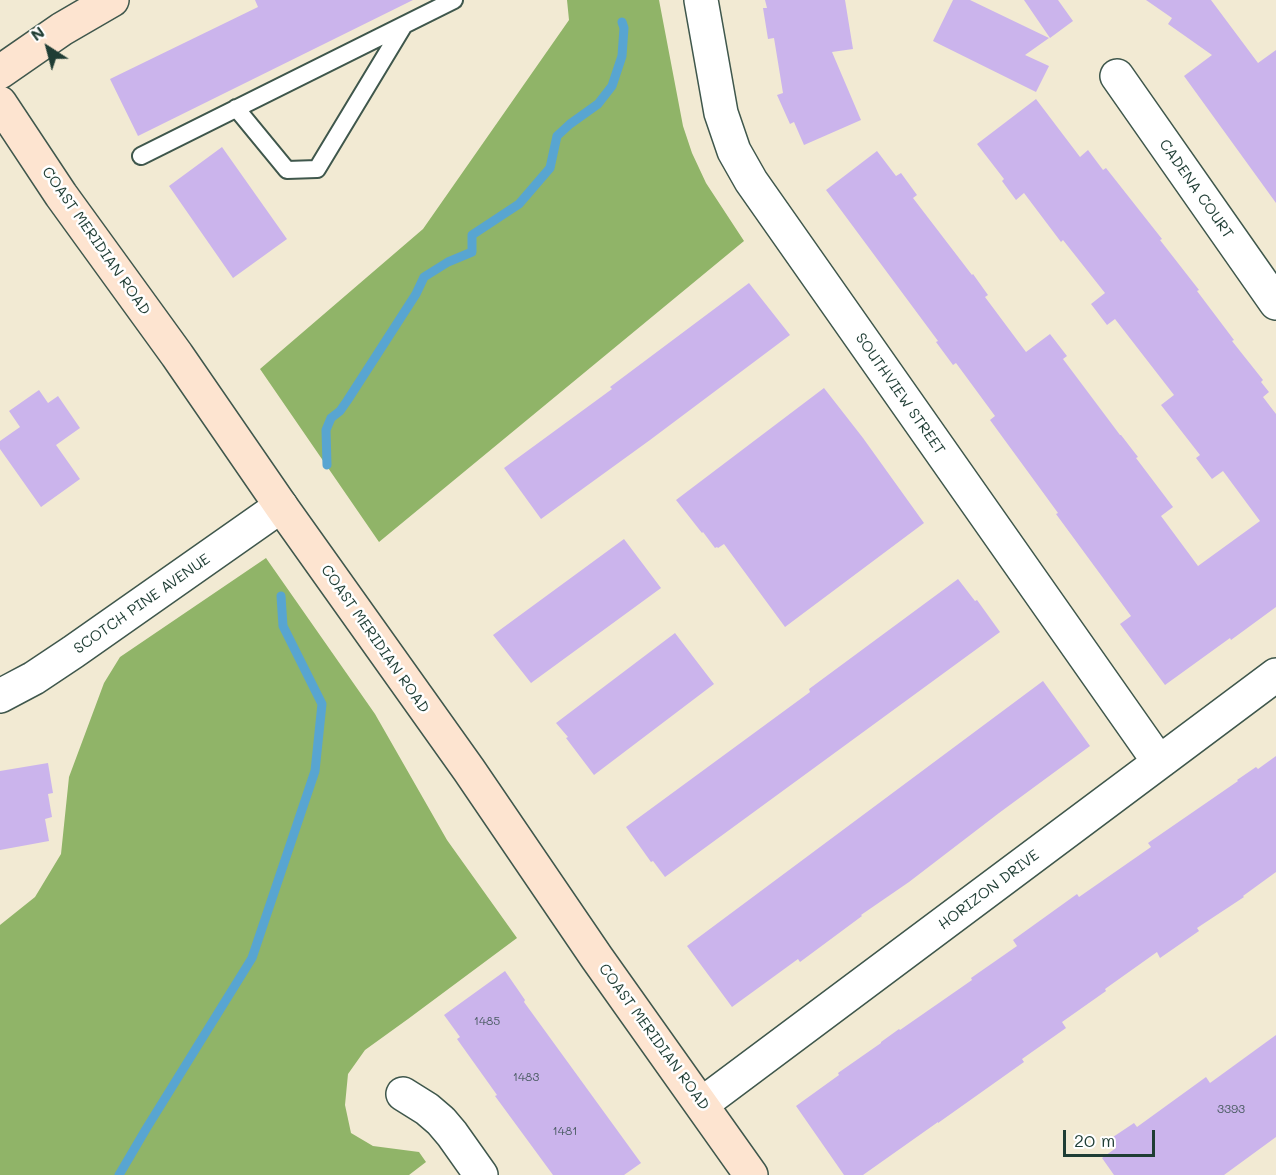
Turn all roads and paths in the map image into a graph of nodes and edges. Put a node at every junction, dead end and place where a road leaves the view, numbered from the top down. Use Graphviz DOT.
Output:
graph roads {
  1 [pos="112,0"];
  2 [pos="454,0"];
  3 [pos="701,0"];
  4 [pos="404,25"];
  5 [pos="0,72"];
  6 [pos="1117,76"];
  7 [pos="0,103"];
  8 [pos="236,108"];
  9 [pos="141,156"];
  10 [pos="1276,303"];
  11 [pos="281,506"];
  12 [pos="1276,675"];
  13 [pos="0,696"];
  14 [pos="1159,762"];
  15 [pos="403,1094"];
  16 [pos="702,1104"];
  17 [pos="481,1175"];
  18 [pos="751,1175"];
  1 -- 5 [label="main road"];
  2 -- 4 [label="lane"];
  3 -- 14 [label="street, SOUTHVIEW STREET"];
  4 -- 8 [label="lane"];
  4 -- 8 [label="lane"];
  6 -- 10 [label="street, CADENA COURT"];
  7 -- 11 [label="main road, COAST MERIDIAN ROAD"];
  8 -- 9 [label="lane"];
  11 -- 13 [label="street, SCOTCH PINE AVENUE"];
  11 -- 16 [label="main road, COAST MERIDIAN ROAD"];
  12 -- 14 [label="street, HORIZON DRIVE"];
  14 -- 16 [label="street, HORIZON DRIVE"];
  15 -- 17 [label="street"];
  16 -- 18 [label="main road, COAST MERIDIAN ROAD"];
}
